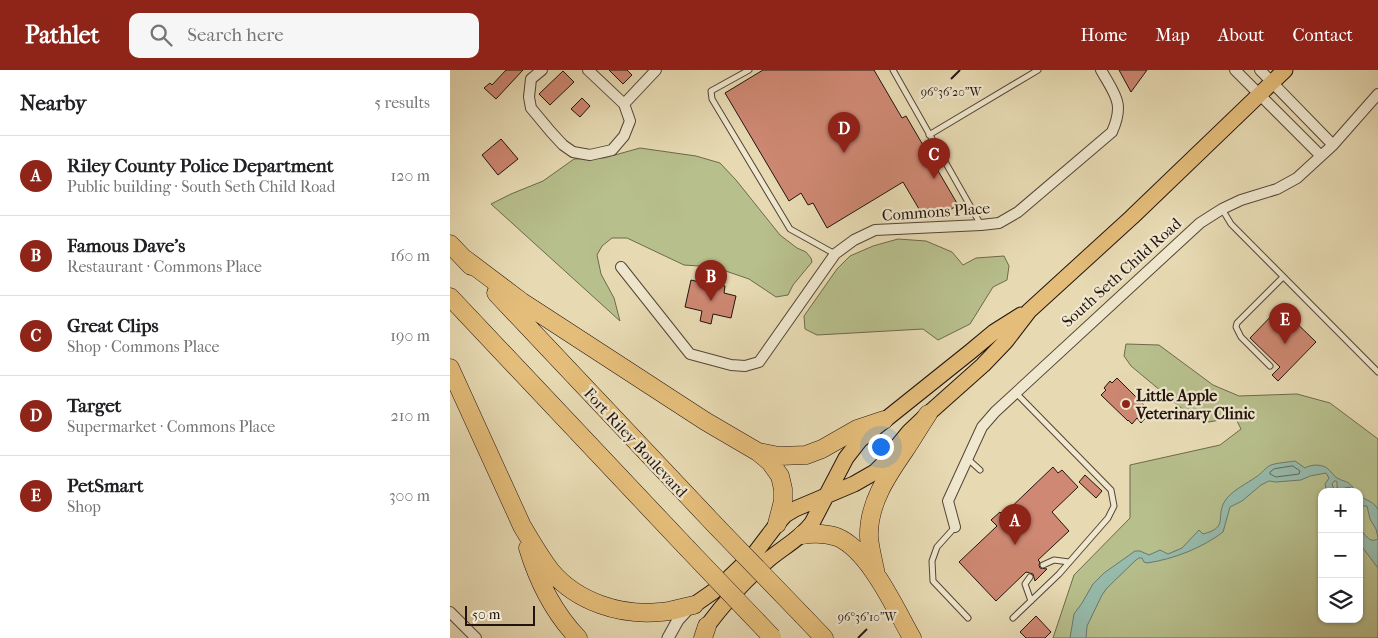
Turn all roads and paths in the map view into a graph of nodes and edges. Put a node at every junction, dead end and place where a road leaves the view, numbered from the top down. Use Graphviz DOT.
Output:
graph roads {
  1 [pos="542,70"];
  2 [pos="588,70"];
  3 [pos="656,70"];
  4 [pos="749,70"];
  5 [pos="892,70"];
  6 [pos="1038,70"];
  7 [pos="1102,70"];
  8 [pos="1235,70"];
  9 [pos="1260,70"];
  10 [pos="1285,70"];
  11 [pos="1272,83"];
  12 [pos="1378,94"];
  13 [pos="1260,95"];
  14 [pos="624,104"];
  15 [pos="929,135"];
  16 [pos="1333,145"];
  17 [pos="1320,156"];
  18 [pos="1222,209"];
  19 [pos="980,225"];
  20 [pos="450,244"];
  21 [pos="835,254"];
  22 [pos="465,259"];
  23 [pos="620,267"];
  24 [pos="1283,277"];
  25 [pos="450,297"];
  26 [pos="1029,311"];
  27 [pos="1270,366"];
  28 [pos="450,368"];
  29 [pos="1378,372"];
  30 [pos="1015,393"];
  31 [pos="928,414"];
  32 [pos="884,420"];
  33 [pos="758,452"];
  34 [pos="968,458"];
  35 [pos="980,470"];
  36 [pos="827,495"];
  37 [pos="777,524"];
  38 [pos="522,526"];
  39 [pos="955,527"];
  40 [pos="802,534"];
  41 [pos="1069,562"];
  42 [pos="1043,565"];
  43 [pos="876,575"];
  44 [pos="1030,577"];
  45 [pos="1030,601"];
  46 [pos="694,605"];
  47 [pos="450,612"];
  48 [pos="968,618"];
  49 [pos="1013,618"];
  50 [pos="705,632"];
  51 [pos="773,637"];
  52 [pos="476,638"];
  53 [pos="578,638"];
  54 [pos="668,638"];
  55 [pos="692,638"];
  56 [pos="824,638"];
  57 [pos="912,638"];
  1 -- 14 [label="street"];
  2 -- 14 [label="street"];
  3 -- 14 [label="street"];
  4 -- 21 [label="lane"];
  5 -- 15 [label="lane"];
  6 -- 15 [label="lane"];
  7 -- 19 [label="street, Commons Place"];
  8 -- 13 [label="street"];
  9 -- 11 [label="street"];
  10 -- 11 [label="main road, South Seth Child Road"];
  11 -- 13 [label="main road, South Seth Child Road"];
  11 -- 16 [label="street"];
  12 -- 16 [label="street, South Seth Child Road"];
  13 -- 17 [label="street"];
  13 -- 26 [label="main road, South Seth Child Road"];
  15 -- 19 [label="lane"];
  16 -- 17 [label="street, South Seth Child Road"];
  17 -- 18 [label="street, South Seth Child Road"];
  18 -- 24 [label="lane"];
  18 -- 30 [label="street, South Seth Child Road"];
  19 -- 21 [label="street, Commons Place"];
  20 -- 22 [label="highway, Fort Riley Boulevard"];
  21 -- 23 [label="street, Commons Place"];
  22 -- 33 [label="highway"];
  22 -- 56 [label="highway, Fort Riley Boulevard, bridge"];
  24 -- 27 [label="lane"];
  24 -- 29 [label="lane"];
  25 -- 51 [label="highway, bridge"];
  26 -- 31 [label="main road, South Seth Child Road"];
  26 -- 32 [label="main road, South Seth Child Road"];
  28 -- 38 [label="highway"];
  30 -- 34 [label="street, South Seth Child Road"];
  30 -- 41 [label="lane"];
  31 -- 36 [label="main road, South Seth Child Road"];
  31 -- 43 [label="highway"];
  32 -- 33 [label="highway"];
  32 -- 36 [label="main road, South Seth Child Road"];
  33 -- 37 [label="highway"];
  34 -- 35 [label="lane"];
  34 -- 39 [label="street, South Seth Child Road"];
  36 -- 37 [label="main road, South Seth Child Road"];
  36 -- 40 [label="main road, South Seth Child Road"];
  37 -- 46 [label="main road, South Seth Child Road"];
  38 -- 46 [label="highway"];
  38 -- 53 [label="highway"];
  39 -- 48 [label="lane"];
  40 -- 43 [label="highway"];
  40 -- 50 [label="main road, South Seth Child Road"];
  41 -- 42 [label="lane"];
  41 -- 45 [label="lane"];
  43 -- 57 [label="highway"];
  44 -- 45 [label="lane"];
  45 -- 49 [label="lane"];
  46 -- 54 [label="street, South Seth Child Road"];
  47 -- 52 [label="street"];
  50 -- 55 [label="street, South Seth Child Road"];
}
